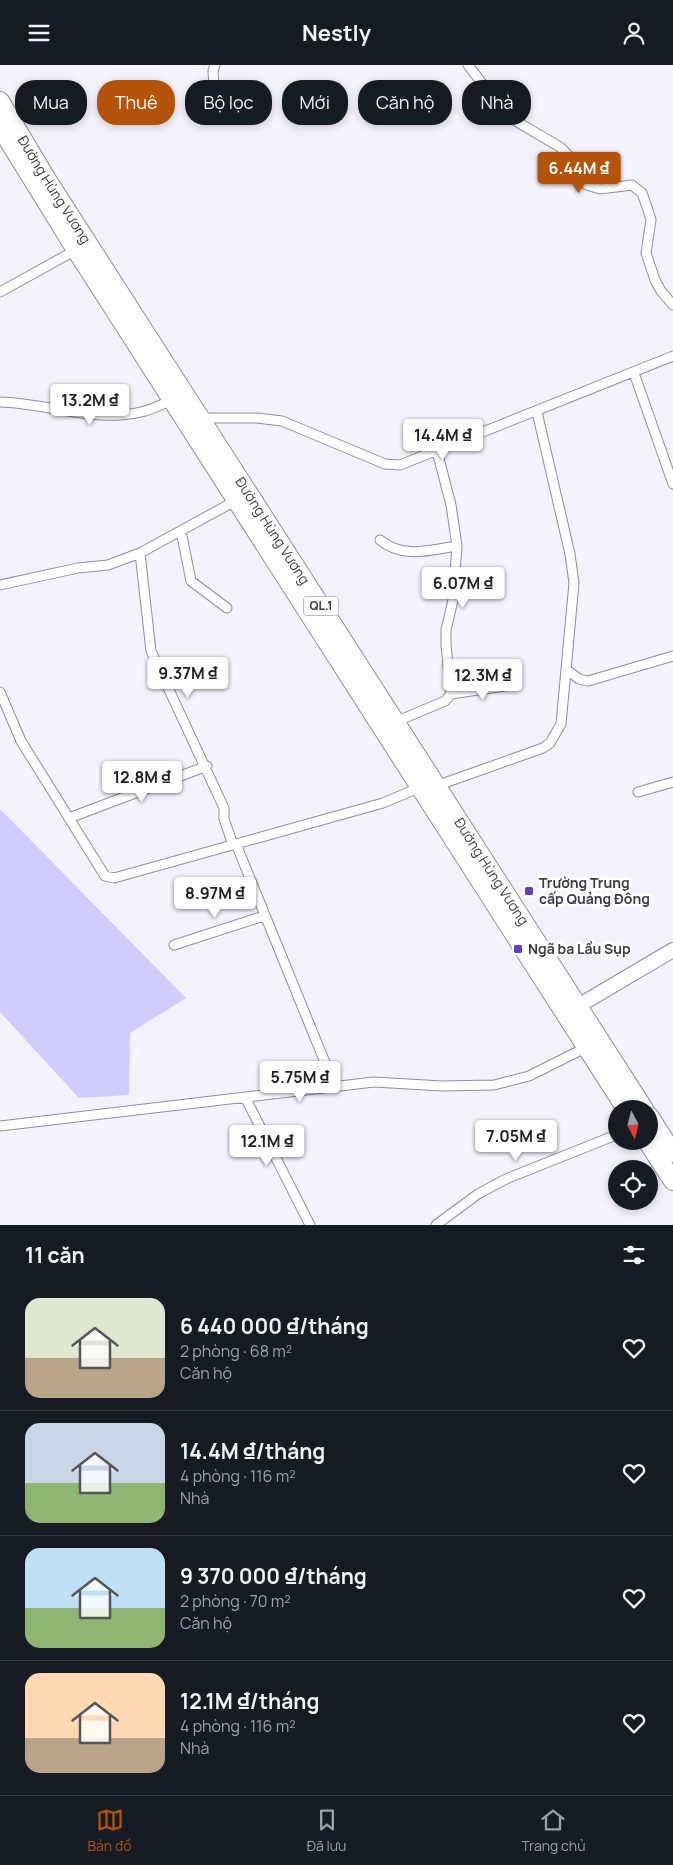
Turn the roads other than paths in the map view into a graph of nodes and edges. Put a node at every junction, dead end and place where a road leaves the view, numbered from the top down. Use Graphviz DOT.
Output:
graph roads {
  1 [pos="215,65"];
  2 [pos="468,65"];
  3 [pos="214,80"];
  4 [pos="0,101"];
  5 [pos="0,127"];
  6 [pos="76,249"];
  7 [pos="0,292"];
  8 [pos="673,305"];
  9 [pos="673,356"];
  10 [pos="634,373"];
  11 [pos="173,399"];
  12 [pos="0,402"];
  13 [pos="537,412"];
  14 [pos="202,418"];
  15 [pos="437,451"];
  16 [pos="673,484"];
  17 [pos="237,500"];
  18 [pos="181,531"];
  19 [pos="380,540"];
  20 [pos="458,545"];
  21 [pos="140,553"];
  22 [pos="0,585"];
  23 [pos="227,608"];
  24 [pos="673,656"];
  25 [pos="567,670"];
  26 [pos="511,685"];
  27 [pos="0,692"];
  28 [pos="451,694"];
  29 [pos="395,721"];
  30 [pos="206,766"];
  31 [pos="673,783"];
  32 [pos="429,787"];
  33 [pos="638,792"];
  34 [pos="68,818"];
  35 [pos="235,845"];
  36 [pos="264,916"];
  37 [pos="174,945"];
  38 [pos="673,950"];
  39 [pos="578,1006"];
  40 [pos="587,1047"];
  41 [pos="335,1087"];
  42 [pos="244,1097"];
  43 [pos="620,1100"];
  44 [pos="638,1100"];
  45 [pos="0,1126"];
  46 [pos="658,1130"];
  47 [pos="608,1138"];
  48 [pos="653,1150"];
  49 [pos="673,1153"];
  50 [pos="673,1181"];
  51 [pos="310,1225"];
  52 [pos="436,1225"];
  1 -- 3 [label="street"];
  2 -- 8 [label="street"];
  4 -- 14 [label="highway, Đường Hùng Vương / QL.1"];
  5 -- 6 [label="highway, Đường Hùng Vương / QL.1"];
  6 -- 7 [label="street"];
  6 -- 11 [label="highway, Đường Hùng Vương / QL.1"];
  9 -- 10 [label="street"];
  10 -- 13 [label="street"];
  10 -- 16 [label="street"];
  11 -- 12 [label="street"];
  11 -- 17 [label="highway, Đường Hùng Vương / QL.1"];
  13 -- 15 [label="street"];
  13 -- 25 [label="street"];
  14 -- 15 [label="street"];
  14 -- 29 [label="highway, Đường Hùng Vương / QL.1"];
  15 -- 20 [label="street"];
  17 -- 18 [label="street"];
  17 -- 32 [label="highway, Đường Hùng Vương / QL.1"];
  18 -- 21 [label="street"];
  18 -- 23 [label="street"];
  19 -- 20 [label="street"];
  20 -- 28 [label="street"];
  21 -- 22 [label="street"];
  21 -- 30 [label="street"];
  24 -- 25 [label="street"];
  25 -- 32 [label="street"];
  26 -- 28 [label="street"];
  27 -- 34 [label="street"];
  28 -- 29 [label="street"];
  29 -- 32 [label="highway, Đường Hùng Vương / QL.1"];
  30 -- 34 [label="street"];
  30 -- 35 [label="street"];
  31 -- 33 [label="street"];
  32 -- 35 [label="street"];
  32 -- 39 [label="highway, Đường Hùng Vương / QL.1"];
  32 -- 40 [label="highway, Đường Hùng Vương / QL.1"];
  34 -- 35 [label="street"];
  35 -- 36 [label="street"];
  36 -- 37 [label="street"];
  36 -- 41 [label="street"];
  38 -- 39 [label="street"];
  39 -- 44 [label="highway, Đường Hùng Vương / QL.1"];
  40 -- 41 [label="street"];
  40 -- 43 [label="highway, Đường Hùng Vương / QL.1"];
  41 -- 42 [label="street"];
  42 -- 45 [label="street"];
  42 -- 51 [label="street"];
  46 -- 49 [label="highway"];
  47 -- 52 [label="street"];
  48 -- 50 [label="highway"];
}
